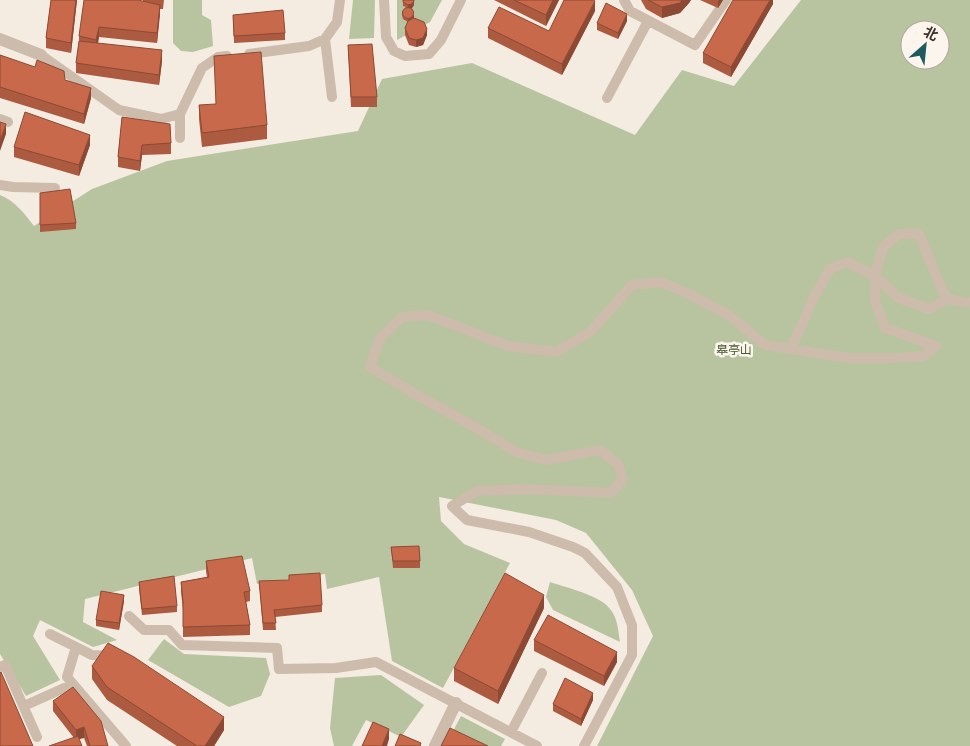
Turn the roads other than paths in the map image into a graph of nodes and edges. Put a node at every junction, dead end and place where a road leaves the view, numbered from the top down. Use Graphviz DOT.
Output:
graph roads {
  1 [pos="340,0"];
  2 [pos="384,0"];
  3 [pos="461,0"];
  4 [pos="624,0"];
  5 [pos="726,0"];
  6 [pos="648,21"];
  7 [pos="0,39"];
  8 [pos="325,39"];
  9 [pos="41,55"];
  10 [pos="332,97"];
  11 [pos="607,98"];
  12 [pos="180,114"];
  13 [pos="180,138"];
  14 [pos="0,185"];
  15 [pos="55,188"];
  16 [pos="875,276"];
  17 [pos="947,298"];
  18 [pos="970,302"];
  19 [pos="791,349"];
  20 [pos="129,616"];
  21 [pos="50,634"];
  22 [pos="76,647"];
  23 [pos="118,656"];
  24 [pos="0,667"];
  25 [pos="542,673"];
  26 [pos="73,684"];
  27 [pos="456,703"];
  28 [pos="24,706"];
  29 [pos="511,732"];
  30 [pos="37,736"];
  31 [pos="126,746"];
  32 [pos="435,746"];
  33 [pos="537,746"];
  34 [pos="584,746"];
  1 -- 8 [label="lane"];
  2 -- 3 [label="lane"];
  4 -- 6 [label="lane"];
  5 -- 6 [label="lane"];
  6 -- 11 [label="lane"];
  7 -- 9 [label="street"];
  8 -- 10 [label="lane"];
  8 -- 12 [label="lane"];
  9 -- 12 [label="lane"];
  12 -- 13 [label="lane"];
  14 -- 15 [label="lane"];
  16 -- 17 [label="lane"];
  16 -- 17 [label="lane"];
  16 -- 19 [label="lane"];
  16 -- 19 [label="lane"];
  17 -- 18 [label="lane"];
  19 -- 34 [label="lane"];
  20 -- 27 [label="lane"];
  21 -- 22 [label="lane"];
  22 -- 23 [label="lane"];
  22 -- 26 [label="lane"];
  24 -- 28 [label="lane"];
  25 -- 29 [label="lane"];
  26 -- 28 [label="lane"];
  26 -- 31 [label="lane"];
  27 -- 29 [label="lane"];
  27 -- 32 [label="street"];
  28 -- 30 [label="lane"];
  29 -- 33 [label="lane"];
}
